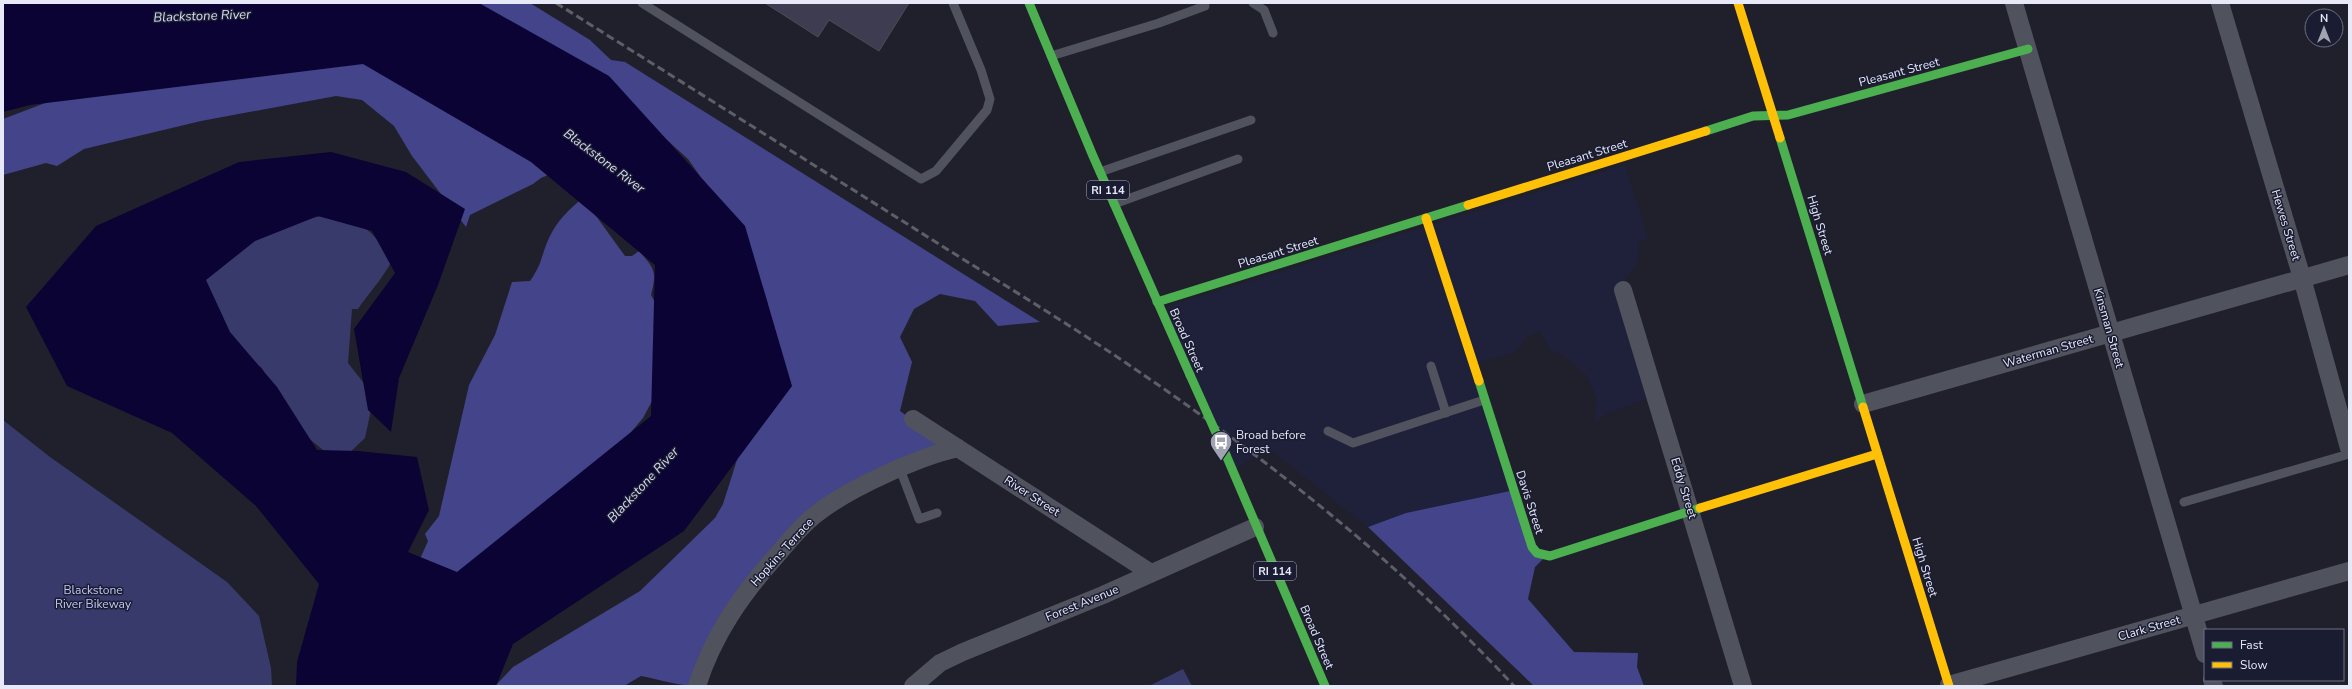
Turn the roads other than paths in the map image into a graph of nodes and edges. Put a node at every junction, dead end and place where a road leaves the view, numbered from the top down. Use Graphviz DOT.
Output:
graph roads {
  1 [pos="642,3"];
  2 [pos="952,3"];
  3 [pos="1029,3"];
  4 [pos="1253,3"];
  5 [pos="1738,3"];
  6 [pos="2014,3"];
  7 [pos="2220,3"];
  8 [pos="1205,6"];
  9 [pos="1273,33"];
  10 [pos="2028,49"];
  11 [pos="1051,56"];
  12 [pos="1773,117"];
  13 [pos="1251,120"];
  14 [pos="1238,159"];
  15 [pos="1100,172"];
  16 [pos="1114,204"];
  17 [pos="1426,218"];
  18 [pos="2349,265"];
  19 [pos="2302,278"];
  20 [pos="1623,290"];
  21 [pos="1157,302"];
  22 [pos="2111,333"];
  23 [pos="1431,366"];
  24 [pos="1484,400"];
  25 [pos="1863,404"];
  26 [pos="1446,413"];
  27 [pos="913,419"];
  28 [pos="1328,431"];
  29 [pos="958,448"];
  30 [pos="2349,448"];
  31 [pos="1877,454"];
  32 [pos="2349,454"];
  33 [pos="900,469"];
  34 [pos="2184,502"];
  35 [pos="1691,510"];
  36 [pos="937,512"];
  37 [pos="1255,527"];
  38 [pos="2349,571"];
  39 [pos="1151,573"];
  40 [pos="2194,615"];
  41 [pos="2204,650"];
  42 [pos="697,686"];
  43 [pos="914,686"];
  44 [pos="1325,686"];
  45 [pos="1743,686"];
  46 [pos="1949,686"];
  1 -- 2 [label="lane"];
  3 -- 11 [label="street, Broad Street / RI 114"];
  4 -- 9 [label="lane"];
  5 -- 12 [label="street, High Street"];
  6 -- 10 [label="street, Kinsman Street"];
  7 -- 19 [label="street, Hewes Street"];
  8 -- 11 [label="lane"];
  10 -- 12 [label="street, Pleasant Street"];
  10 -- 22 [label="street, Kinsman Street"];
  11 -- 15 [label="street, Broad Street / RI 114"];
  12 -- 17 [label="street, Pleasant Street"];
  12 -- 25 [label="street, High Street"];
  13 -- 15 [label="lane"];
  14 -- 16 [label="lane"];
  15 -- 16 [label="street, Broad Street / RI 114"];
  16 -- 21 [label="street, Broad Street / RI 114"];
  17 -- 21 [label="street, Pleasant Street"];
  17 -- 24 [label="street, Davis Street"];
  18 -- 19 [label="street, Waterman Street"];
  19 -- 22 [label="street, Waterman Street"];
  19 -- 30 [label="street, Hewes Street"];
  20 -- 35 [label="street, Eddy Street"];
  21 -- 37 [label="street, Broad Street / RI 114, bridge"];
  22 -- 25 [label="street, Waterman Street"];
  22 -- 40 [label="street, Kinsman Street"];
  23 -- 26 [label="lane"];
  24 -- 26 [label="lane"];
  24 -- 35 [label="street, Davis Street"];
  25 -- 31 [label="street, High Street"];
  26 -- 28 [label="lane"];
  27 -- 29 [label="street, River Street"];
  29 -- 33 [label="street, Hopkins Terrace"];
  29 -- 39 [label="street, River Street"];
  31 -- 35 [label="street, Davis Street"];
  31 -- 46 [label="street, High Street"];
  32 -- 34 [label="lane"];
  33 -- 36 [label="lane"];
  33 -- 42 [label="street, Hopkins Terrace"];
  35 -- 45 [label="street, Eddy Street"];
  37 -- 39 [label="street, Forest Avenue"];
  37 -- 44 [label="street, Broad Street / RI 114"];
  38 -- 40 [label="street, Clark Street"];
  39 -- 43 [label="street, Forest Avenue"];
  40 -- 41 [label="street, Kinsman Street"];
  40 -- 46 [label="street, Clark Street"];
}
